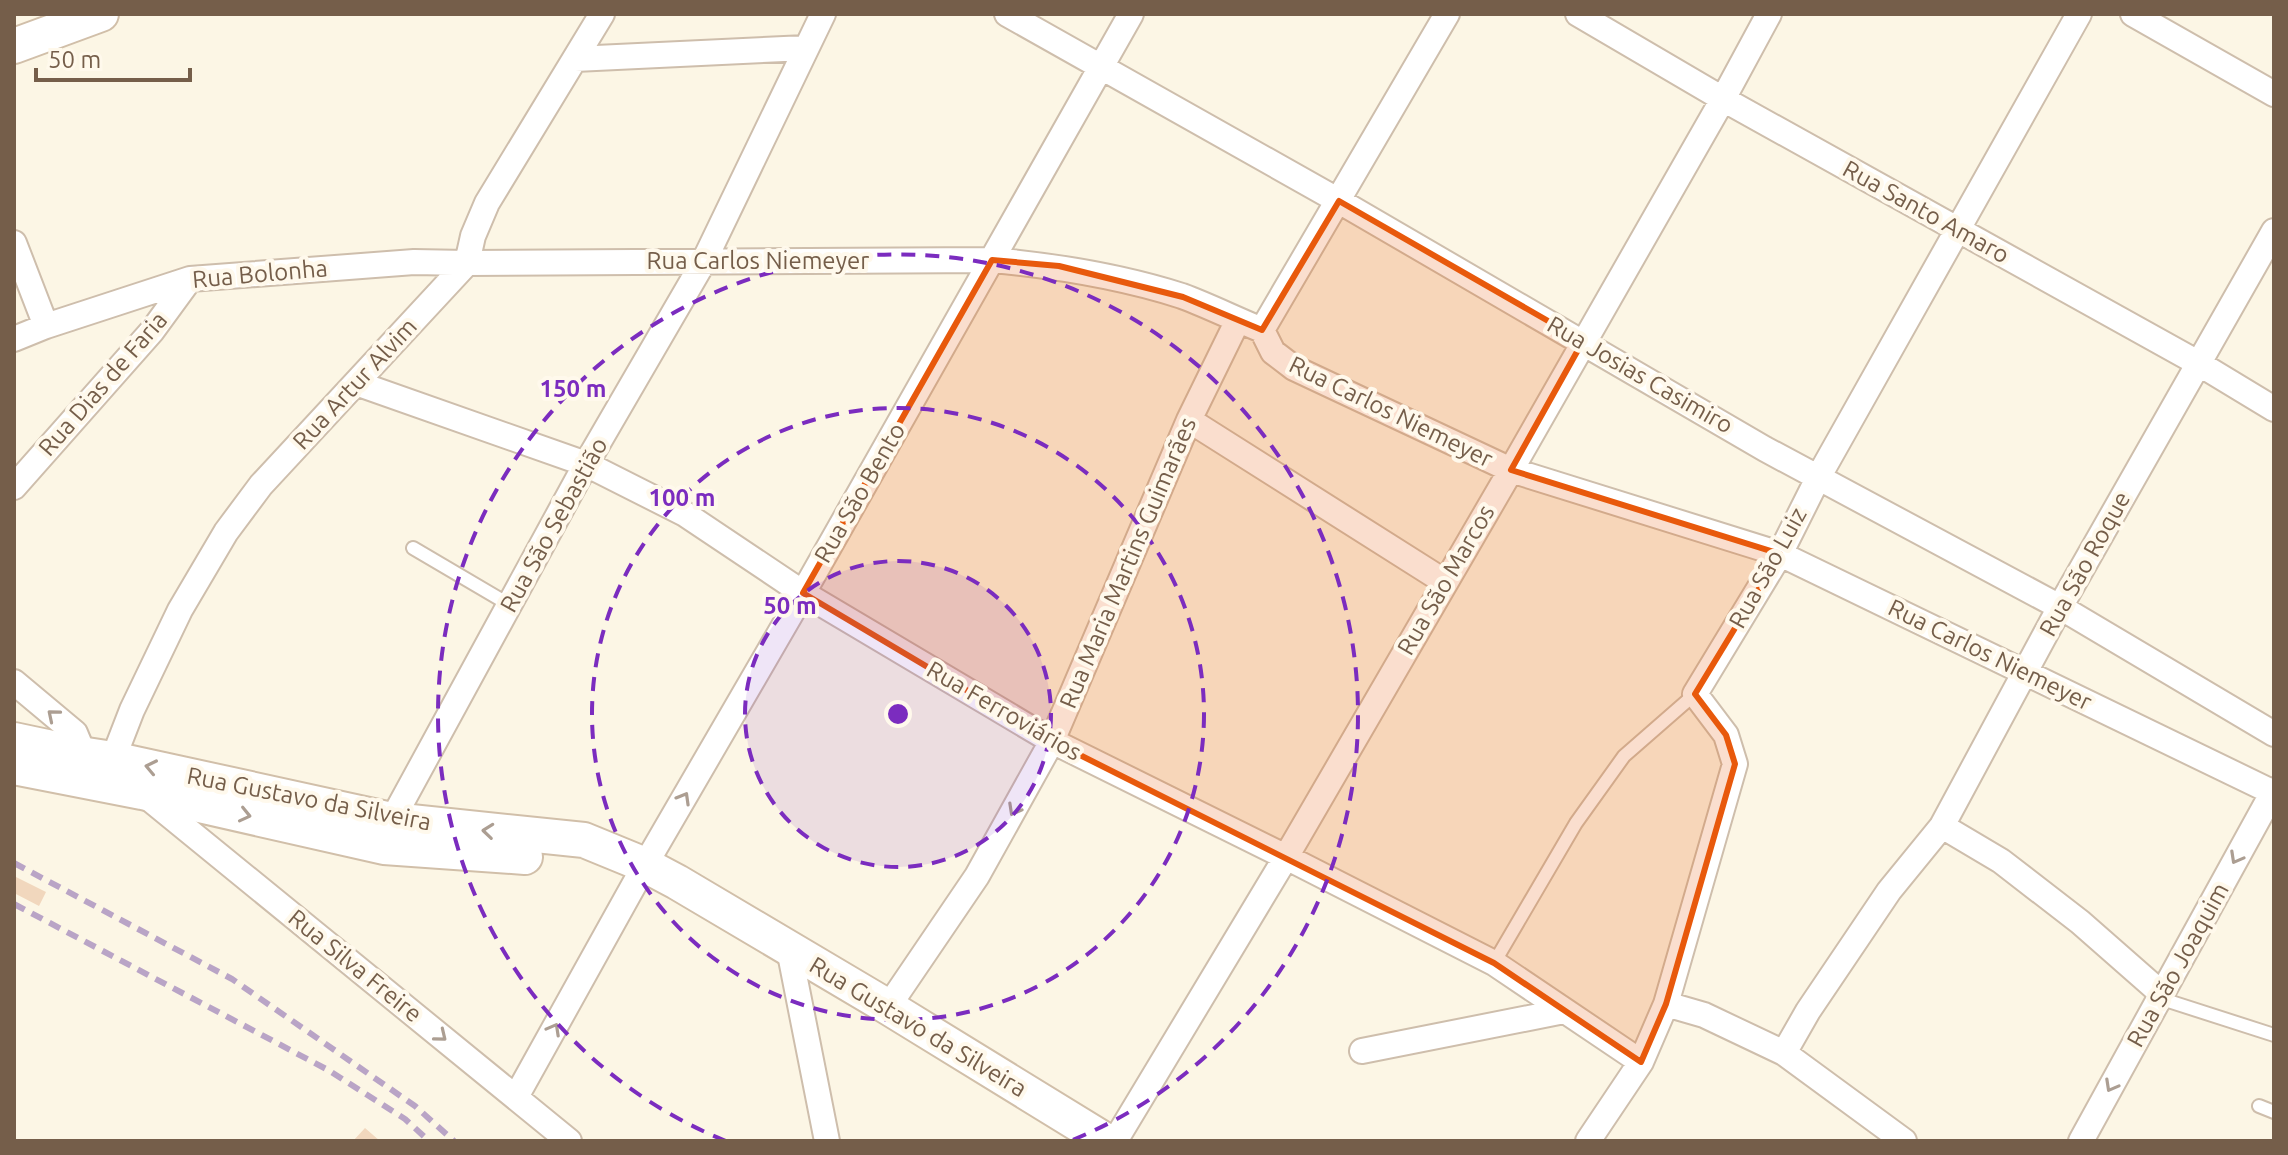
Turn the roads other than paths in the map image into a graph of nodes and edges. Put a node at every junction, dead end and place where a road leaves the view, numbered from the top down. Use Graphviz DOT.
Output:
graph roads {
  1 [pos="101,14"];
  2 [pos="602,14"];
  3 [pos="823,14"];
  4 [pos="1007,14"];
  5 [pos="1131,14"];
  6 [pos="1447,14"];
  7 [pos="1578,14"];
  8 [pos="1769,14"];
  9 [pos="2079,14"];
  10 [pos="2133,14"];
  11 [pos="14,46"];
  12 [pos="806,48"];
  13 [pos="575,59"];
  14 [pos="1101,68"];
  15 [pos="2274,94"];
  16 [pos="1723,99"];
  17 [pos="1339,201"];
  18 [pos="1957,229"];
  19 [pos="2274,231"];
  20 [pos="14,243"];
  21 [pos="992,260"];
  22 [pos="704,261"];
  23 [pos="467,263"];
  24 [pos="190,279"];
  25 [pos="1238,320"];
  26 [pos="46,326"];
  27 [pos="1262,330"];
  28 [pos="14,339"];
  29 [pos="1583,341"];
  30 [pos="2198,363"];
  31 [pos="356,383"];
  32 [pos="2274,409"];
  33 [pos="1189,420"];
  34 [pos="586,464"];
  35 [pos="1511,470"];
  36 [pos="1819,476"];
  37 [pos="14,487"];
  38 [pos="413,548"];
  39 [pos="1780,554"];
  40 [pos="1445,582"];
  41 [pos="803,593"];
  42 [pos="510,605"];
  43 [pos="2060,607"];
  44 [pos="2025,672"];
  45 [pos="14,682"];
  46 [pos="1695,694"];
  47 [pos="2274,734"];
  48 [pos="14,740"];
  49 [pos="1052,741"];
  50 [pos="80,754"];
  51 [pos="113,759"];
  52 [pos="14,767"];
  53 [pos="142,792"];
  54 [pos="2274,792"];
  55 [pos="392,820"];
  56 [pos="1942,826"];
  57 [pos="1286,857"];
  58 [pos="645,865"];
  59 [pos="789,949"];
  60 [pos="1494,963"];
  61 [pos="2160,996"];
  62 [pos="1666,1004"];
  63 [pos="888,1007"];
  64 [pos="1564,1011"];
  65 [pos="2274,1035"];
  66 [pos="1362,1051"];
  67 [pos="1784,1053"];
  68 [pos="1641,1062"];
  69 [pos="516,1097"];
  70 [pos="2259,1106"];
  71 [pos="2274,1112"];
  72 [pos="569,1141"];
  73 [pos="827,1141"];
  74 [pos="1106,1141"];
  75 [pos="1115,1141"];
  76 [pos="1588,1141"];
  77 [pos="1904,1141"];
  78 [pos="2081,1141"];
  1 -- 11 [label="main road"];
  2 -- 13 [label="street, Rua Artur Alvim"];
  3 -- 12 [label="street, Rua São Sebastião"];
  4 -- 14 [label="street, Rua Josias Casimiro"];
  5 -- 14 [label="street, Rua São Bento"];
  6 -- 17 [label="street"];
  7 -- 16 [label="street, Rua Santo Amaro"];
  8 -- 16 [label="street, Rua São Marcos"];
  9 -- 18 [label="street, Rua São Luiz"];
  10 -- 15 [label="street"];
  12 -- 13 [label="street"];
  12 -- 22 [label="street, Rua São Sebastião"];
  13 -- 23 [label="street, Rua Artur Alvim"];
  14 -- 17 [label="street, Rua Josias Casimiro"];
  14 -- 21 [label="street, Rua São Bento"];
  16 -- 18 [label="street, Rua Santo Amaro"];
  16 -- 29 [label="street, Rua São Marcos"];
  17 -- 27 [label="street"];
  17 -- 29 [label="street, Rua Josias Casimiro"];
  18 -- 30 [label="street, Rua Santo Amaro"];
  18 -- 36 [label="street, Rua São Luiz"];
  19 -- 30 [label="street, Rua São Roque"];
  20 -- 26 [label="street"];
  21 -- 22 [label="street, Rua Carlos Niemeyer"];
  21 -- 25 [label="street, Rua Carlos Niemeyer"];
  21 -- 41 [label="street, Rua São Bento"];
  22 -- 23 [label="street, Rua Carlos Niemeyer"];
  22 -- 34 [label="street, Rua São Sebastião"];
  23 -- 24 [label="street, Rua Bolonha"];
  23 -- 31 [label="street, Rua Artur Alvim"];
  24 -- 26 [label="street, Rua Bolonha"];
  24 -- 37 [label="street, Rua Dias de Faria"];
  25 -- 27 [label="street, Rua Carlos Niemeyer"];
  25 -- 33 [label="street, Rua Maria Martins Guimarães"];
  26 -- 28 [label="street, Rua Bolonha"];
  27 -- 35 [label="street, Rua Carlos Niemeyer"];
  29 -- 35 [label="street, Rua São Marcos"];
  29 -- 36 [label="street, Rua Josias Casimiro"];
  30 -- 32 [label="street, Rua Santo Amaro"];
  30 -- 43 [label="street, Rua São Roque"];
  31 -- 34 [label="street, Rua Ferroviários"];
  31 -- 51 [label="street, Rua Artur Alvim"];
  33 -- 40 [label="street"];
  33 -- 49 [label="street, Rua Maria Martins Guimarães"];
  34 -- 41 [label="street, Rua Ferroviários"];
  34 -- 42 [label="street, Rua São Sebastião"];
  35 -- 39 [label="street, Rua Carlos Niemeyer"];
  35 -- 40 [label="street, Rua São Marcos"];
  36 -- 39 [label="street, Rua São Luiz"];
  36 -- 43 [label="street, Rua Josias Casimiro"];
  38 -- 42 [label="lane"];
  39 -- 44 [label="street, Rua Carlos Niemeyer"];
  39 -- 46 [label="street, Rua São Luiz"];
  40 -- 57 [label="street, Rua São Marcos"];
  41 -- 49 [label="street, Rua Ferroviários"];
  58 -- 41 [label="street, Rua São Bento, one-way"];
  42 -- 55 [label="street, Rua São Sebastião"];
  43 -- 44 [label="street, Rua São Roque"];
  43 -- 47 [label="street, Rua Josias Casimiro"];
  44 -- 54 [label="street, Rua Carlos Niemeyer"];
  44 -- 56 [label="street, Rua São Roque"];
  50 -- 45 [label="street, one-way"];
  46 -- 60 [label="lane"];
  46 -- 62 [label="street"];
  48 -- 50 [label="main road, Rua Gustavo da Silveira"];
  49 -- 57 [label="street, Rua Ferroviários"];
  49 -- 63 [label="street, Rua Maria Martins Guimarães, one-way"];
  50 -- 51 [label="main road, Rua Gustavo da Silveira"];
  55 -- 51 [label="main road, Rua Gustavo da Silveira, one-way"];
  52 -- 53 [label="main road, Rua Gustavo da Silveira"];
  53 -- 58 [label="main road, Rua Gustavo da Silveira, one-way"];
  53 -- 69 [label="street, Rua Silva Freire, one-way"];
  54 -- 61 [label="street, Rua São Joaquim, one-way"];
  58 -- 55 [label="main road, Rua Gustavo da Silveira, one-way"];
  56 -- 61 [label="street"];
  56 -- 67 [label="street, Rua São Roque"];
  57 -- 60 [label="street, Rua Ferroviários"];
  57 -- 75 [label="street, Rua São Marcos"];
  58 -- 59 [label="main road, Rua Gustavo da Silveira"];
  69 -- 58 [label="street, Rua São Bento, one-way"];
  59 -- 63 [label="main road, Rua Gustavo da Silveira"];
  59 -- 73 [label="street"];
  60 -- 64 [label="street, Rua Ferroviários"];
  61 -- 65 [label="lane"];
  61 -- 78 [label="street, Rua São Joaquim, one-way"];
  62 -- 67 [label="street"];
  62 -- 68 [label="street"];
  63 -- 74 [label="main road, Rua Gustavo da Silveira"];
  64 -- 66 [label="street"];
  64 -- 68 [label="street, Rua Ferroviários"];
  67 -- 77 [label="street"];
  68 -- 76 [label="street"];
  69 -- 72 [label="street, Rua Silva Freire"];
  70 -- 71 [label="lane"];
}
